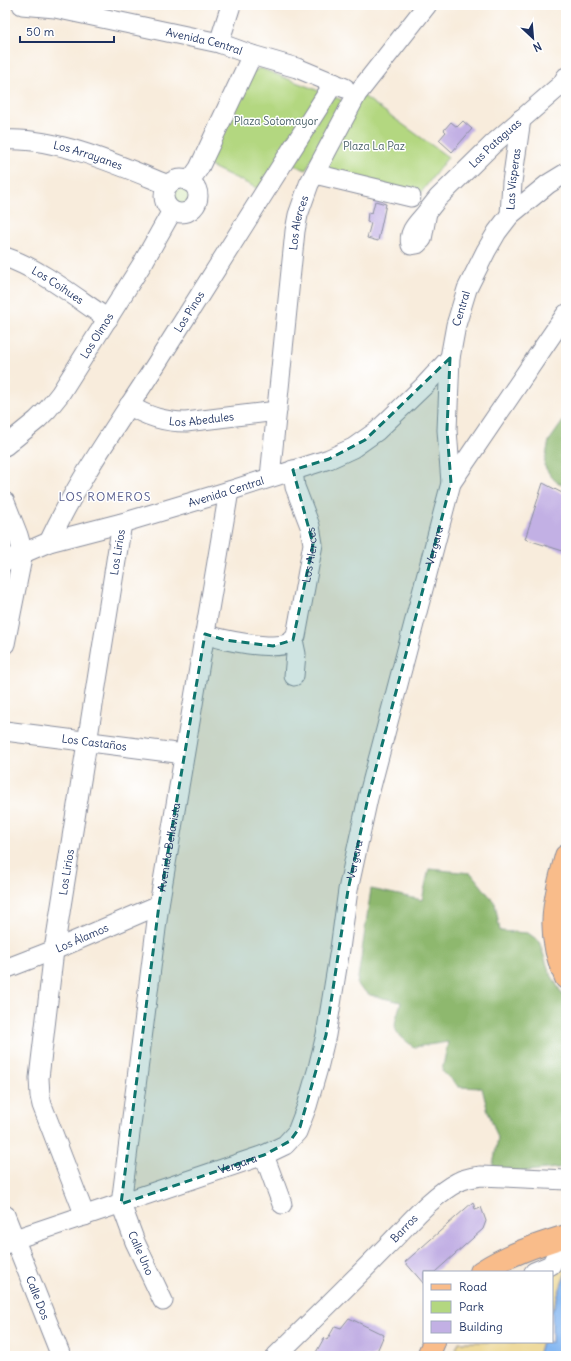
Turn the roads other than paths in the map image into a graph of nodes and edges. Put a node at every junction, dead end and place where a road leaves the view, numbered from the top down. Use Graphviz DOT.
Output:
graph roads {
  1 [pos="22,5"];
  2 [pos="231,5"];
  3 [pos="427,5"];
  4 [pos="219,43"];
  5 [pos="252,55"];
  6 [pos="566,77"];
  7 [pos="334,83"];
  8 [pos="357,94"];
  9 [pos="521,119"];
  10 [pos="5,140"];
  11 [pos="566,173"];
  12 [pos="315,174"];
  13 [pos="190,182"];
  14 [pos="168,185"];
  15 [pos="411,197"];
  16 [pos="172,211"];
  17 [pos="427,212"];
  18 [pos="510,215"];
  19 [pos="5,257"];
  20 [pos="566,314"];
  21 [pos="108,319"];
  22 [pos="450,358"];
  23 [pos="129,405"];
  24 [pos="277,411"];
  25 [pos="5,446"];
  26 [pos="293,470"];
  27 [pos="270,477"];
  28 [pos="451,483"];
  29 [pos="229,491"];
  30 [pos="5,502"];
  31 [pos="122,523"];
  32 [pos="49,542"];
  33 [pos="23,554"];
  34 [pos="5,561"];
  35 [pos="8,617"];
  36 [pos="205,634"];
  37 [pos="293,640"];
  38 [pos="5,644"];
  39 [pos="294,676"];
  40 [pos="5,731"];
  41 [pos="87,742"];
  42 [pos="184,754"];
  43 [pos="566,856"];
  44 [pos="159,905"];
  45 [pos="54,950"];
  46 [pos="5,969"];
  47 [pos="566,978"];
  48 [pos="264,1155"];
  49 [pos="566,1180"];
  50 [pos="121,1204"];
  51 [pos="282,1204"];
  52 [pos="5,1215"];
  53 [pos="85,1216"];
  54 [pos="566,1236"];
  55 [pos="10,1242"];
  56 [pos="483,1271"];
  57 [pos="536,1271"];
  58 [pos="163,1301"];
  59 [pos="434,1343"];
  60 [pos="61,1356"];
  61 [pos="276,1356"];
  62 [pos="428,1356"];
  1 -- 4 [label="street, Avenida Central"];
  2 -- 4 [label="street"];
  3 -- 8 [label="street, Los Alerces"];
  4 -- 5 [label="street, Avenida Central"];
  5 -- 7 [label="street, Avenida Central"];
  5 -- 13 [label="street"];
  6 -- 9 [label="street, Las Pataguas"];
  7 -- 8 [label="street, Avenida Central"];
  7 -- 23 [label="street, Los Pinos"];
  8 -- 12 [label="street, Los Alerces"];
  9 -- 17 [label="street, Las Pataguas"];
  9 -- 18 [label="street, Las Vísperas"];
  10 -- 14 [label="street, Los Arrayanes"];
  11 -- 18 [label="street, Central"];
  12 -- 15 [label="street"];
  12 -- 24 [label="street, Los Alerces"];
  13 -- 14 [label="street"];
  13 -- 16 [label="street"];
  14 -- 16 [label="street"];
  16 -- 21 [label="street, Los Olmos"];
  18 -- 22 [label="street, Central"];
  19 -- 21 [label="street, Los Coihues"];
  20 -- 28 [label="street, Vergara"];
  21 -- 25 [label="street, Los Olmos"];
  22 -- 26 [label="street, Avenida Central"];
  22 -- 28 [label="street, Central"];
  23 -- 24 [label="street, Los Abedules"];
  23 -- 32 [label="street, Los Pinos"];
  24 -- 27 [label="street, Los Alerces"];
  26 -- 27 [label="street, Avenida Central"];
  26 -- 37 [label="street, Los Alerces"];
  27 -- 29 [label="street, Avenida Central"];
  28 -- 48 [label="street, Vergara"];
  29 -- 31 [label="street, Avenida Central"];
  29 -- 36 [label="street, Avenida Bellavista"];
  30 -- 33 [label="street"];
  31 -- 32 [label="street, Avenida Central"];
  31 -- 41 [label="street, Los Lirios"];
  32 -- 33 [label="street, Avenida Central"];
  33 -- 34 [label="street, Avenida Central"];
  33 -- 35 [label="street"];
  35 -- 38 [label="street"];
  36 -- 37 [label="street"];
  36 -- 42 [label="street, Avenida Bellavista"];
  37 -- 39 [label="street, Los Alerces"];
  40 -- 41 [label="street, Los Castaños"];
  41 -- 42 [label="street, Los Castaños"];
  41 -- 45 [label="street, Los Lirios"];
  42 -- 44 [label="street, Avenida Bellavista"];
  43 -- 47 [label="main road"];
  44 -- 45 [label="street, Los Álamos"];
  44 -- 50 [label="street, Avenida Bellavista"];
  45 -- 46 [label="street, Los Álamos"];
  45 -- 53 [label="street, Los Lirios"];
  48 -- 50 [label="street, Vergara"];
  48 -- 51 [label="street"];
  49 -- 61 [label="street, Barros"];
  50 -- 53 [label="street, Vergara"];
  50 -- 58 [label="street, Calle Uno"];
  52 -- 55 [label="street, Calle Dos"];
  53 -- 55 [label="street, Vergara"];
  54 -- 56 [label="main road"];
  54 -- 57 [label="street"];
  55 -- 60 [label="street, Calle Dos"];
  59 -- 62 [label="main road"];
}
